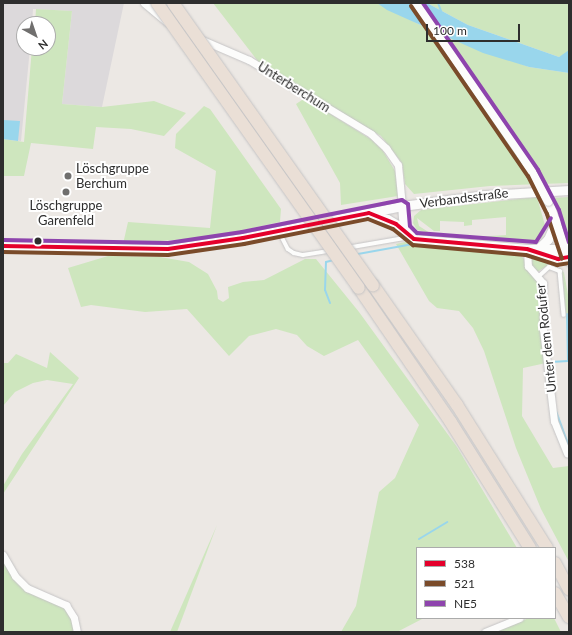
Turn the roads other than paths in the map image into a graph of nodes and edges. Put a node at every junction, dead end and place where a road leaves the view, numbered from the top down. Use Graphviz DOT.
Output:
graph roads {
  1 [pos="144,3"];
  2 [pos="157,3"];
  3 [pos="174,3"];
  4 [pos="416,3"];
  5 [pos="569,190"];
  6 [pos="402,206"];
  7 [pos="369,213"];
  8 [pos="556,221"];
  9 [pos="404,229"];
  10 [pos="279,231"];
  11 [pos="411,237"];
  12 [pos="3,246"];
  13 [pos="539,248"];
  14 [pos="528,249"];
  15 [pos="568,257"];
  16 [pos="538,277"];
  17 [pos="564,315"];
  18 [pos="567,454"];
  19 [pos="529,547"];
  20 [pos="546,547"];
  21 [pos="3,555"];
  22 [pos="556,565"];
  23 [pos="569,589"];
  24 [pos="556,595"];
  25 [pos="569,618"];
  26 [pos="517,619"];
  27 [pos="77,632"];
  28 [pos="485,632"];
  1 -- 6 [label="street, Unterberchum"];
  2 -- 19 [label="highway, bridge"];
  3 -- 20 [label="highway, bridge"];
  4 -- 8 [label="main road, bridge"];
  5 -- 6 [label="main road, Verbandsstraße"];
  6 -- 7 [label="main road, Verbandsstraße"];
  6 -- 9 [label="main road"];
  7 -- 9 [label="main road"];
  7 -- 10 [label="main road, Verbandsstraße"];
  8 -- 13 [label="main road"];
  8 -- 15 [label="main road"];
  9 -- 11 [label="main road"];
  10 -- 11 [label="lane"];
  10 -- 12 [label="main road, Verbandsstraße"];
  11 -- 14 [label="main road"];
  13 -- 14 [label="main road"];
  13 -- 15 [label="main road"];
  14 -- 15 [label="main road"];
  14 -- 16 [label="street, Unter dem Rodufer"];
  16 -- 17 [label="lane"];
  16 -- 18 [label="street, Unter dem Rodufer"];
  21 -- 27 [label="street"];
  22 -- 23 [label="highway"];
  24 -- 25 [label="highway"];
  26 -- 28 [label="street"];
}
